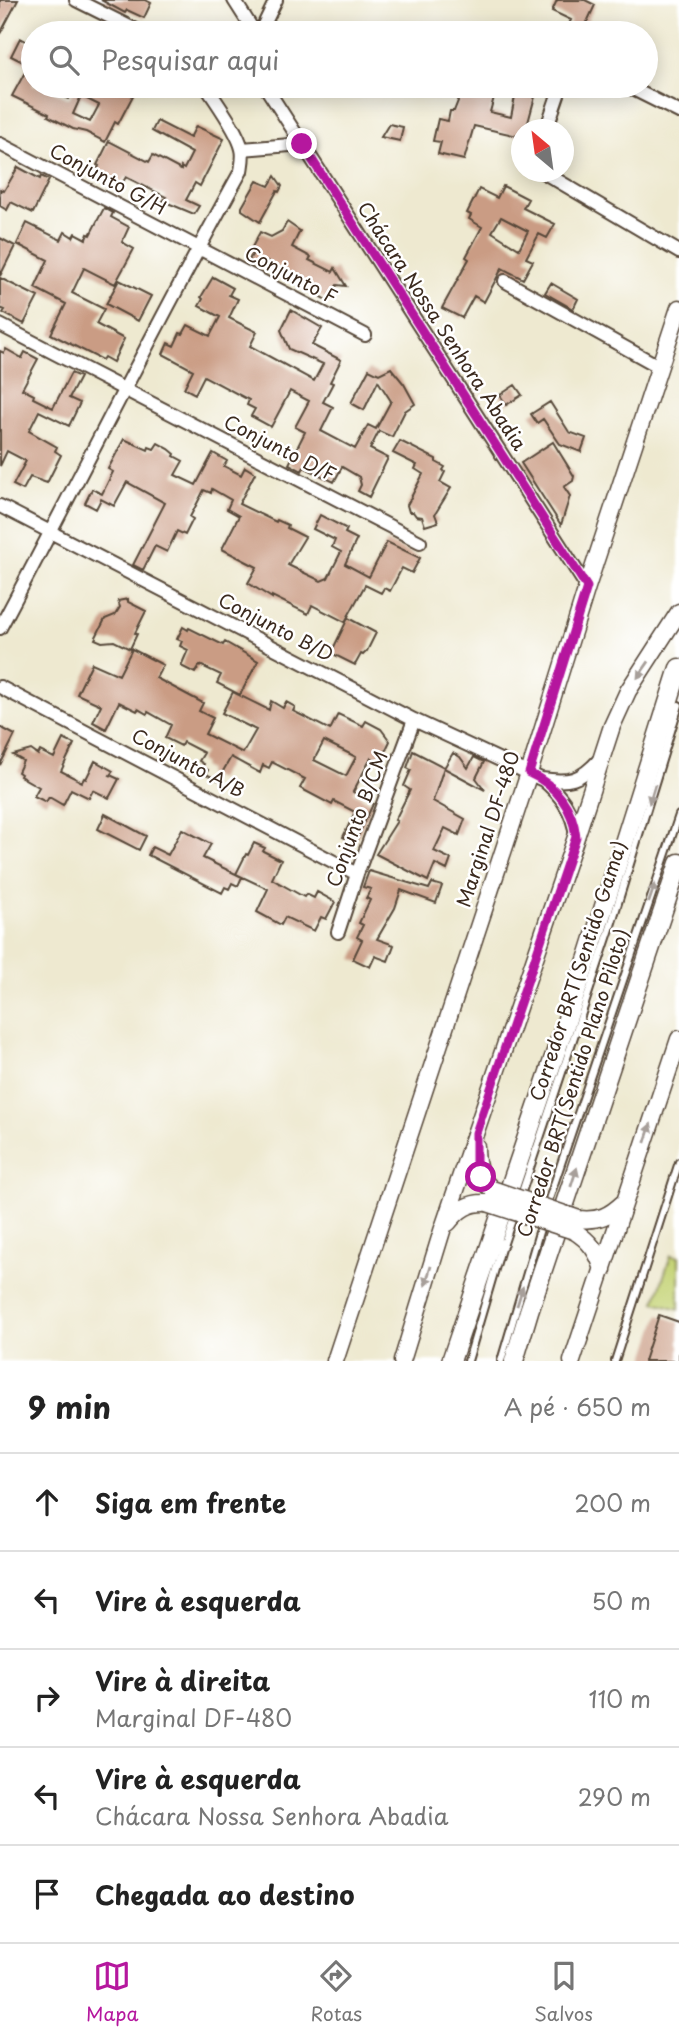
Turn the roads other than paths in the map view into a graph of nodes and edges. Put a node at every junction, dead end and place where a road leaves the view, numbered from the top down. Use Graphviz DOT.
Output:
graph roads {
  1 [pos="76,0"];
  2 [pos="234,0"];
  3 [pos="276,0"];
  4 [pos="118,21"];
  5 [pos="249,21"];
  6 [pos="265,21"];
  7 [pos="213,98"];
  8 [pos="273,98"];
  9 [pos="557,98"];
  10 [pos="652,98"];
  11 [pos="679,111"];
  12 [pos="550,119"];
  13 [pos="0,144"];
  14 [pos="302,144"];
  15 [pos="242,149"];
  16 [pos="560,182"];
  17 [pos="198,248"];
  18 [pos="679,252"];
  19 [pos="505,281"];
  20 [pos="679,308"];
  21 [pos="0,325"];
  22 [pos="365,335"];
  23 [pos="660,367"];
  24 [pos="124,388"];
  25 [pos="0,506"];
  26 [pos="51,533"];
  27 [pos="420,542"];
  28 [pos="587,587"];
  29 [pos="679,612"];
  30 [pos="0,628"];
  31 [pos="679,668"];
  32 [pos="0,687"];
  33 [pos="679,705"];
  34 [pos="414,720"];
  35 [pos="602,757"];
  36 [pos="535,776"];
  37 [pos="679,815"];
  38 [pos="576,837"];
  39 [pos="678,867"];
  40 [pos="357,874"];
  41 [pos="338,932"];
  42 [pos="679,1039"];
  43 [pos="476,1133"];
  44 [pos="679,1162"];
  45 [pos="490,1196"];
  46 [pos="625,1201"];
  47 [pos="500,1220"];
  48 [pos="577,1225"];
  49 [pos="442,1231"];
  50 [pos="503,1246"];
  51 [pos="603,1270"];
  52 [pos="529,1311"];
  53 [pos="335,1361"];
  54 [pos="401,1361"];
  55 [pos="451,1361"];
  56 [pos="468,1361"];
  57 [pos="502,1361"];
  58 [pos="514,1361"];
  59 [pos="572,1361"];
  60 [pos="615,1361"];
  1 -- 4 [label="street"];
  2 -- 5 [label="street"];
  3 -- 6 [label="street"];
  7 -- 15 [label="street"];
  8 -- 14 [label="street, Chácara Nossa Senhora Abadia"];
  9 -- 12 [label="street"];
  10 -- 11 [label="street"];
  13 -- 17 [label="street, Conjunto G/H"];
  14 -- 15 [label="street"];
  14 -- 28 [label="street, Chácara Nossa Senhora Abadia"];
  15 -- 17 [label="street"];
  16 -- 18 [label="street"];
  17 -- 22 [label="street, Conjunto F"];
  17 -- 24 [label="street"];
  19 -- 23 [label="street"];
  20 -- 23 [label="street, Marginal DF-480"];
  21 -- 24 [label="street, Conjunto D/F"];
  23 -- 28 [label="street, Marginal DF-480"];
  24 -- 26 [label="street"];
  24 -- 27 [label="street, Conjunto D/F"];
  25 -- 26 [label="street, Conjunto B/D"];
  26 -- 30 [label="street"];
  26 -- 34 [label="street, Conjunto B/D"];
  28 -- 36 [label="street, Marginal DF-480"];
  29 -- 35 [label="street, one-way"];
  31 -- 47 [label="main road"];
  32 -- 40 [label="street, Conjunto A/B"];
  33 -- 50 [label="lane, Corredor BRT(Sentido Gama), one-way"];
  34 -- 36 [label="street, Conjunto B/D"];
  34 -- 40 [label="street, Conjunto B/CM"];
  35 -- 36 [label="street"];
  35 -- 38 [label="street"];
  36 -- 38 [label="street"];
  36 -- 53 [label="street, Marginal DF-480"];
  57 -- 37 [label="lane, Corredor BRT(Sentido Plano Piloto), one-way"];
  38 -- 43 [label="street"];
  52 -- 39 [label="main road, one-way"];
  40 -- 41 [label="street, Conjunto B/CM"];
  46 -- 42 [label="street, one-way"];
  43 -- 45 [label="street"];
  43 -- 49 [label="street"];
  44 -- 60 [label="lane"];
  45 -- 48 [label="street, bridge"];
  45 -- 49 [label="street"];
  46 -- 48 [label="street"];
  46 -- 51 [label="street"];
  47 -- 50 [label="lane"];
  47 -- 55 [label="main road"];
  48 -- 51 [label="street"];
  49 -- 54 [label="street, one-way"];
  50 -- 56 [label="lane, Corredor BRT(Sentido Gama)"];
  51 -- 59 [label="street"];
  52 -- 57 [label="lane"];
  52 -- 58 [label="main road"];
}
